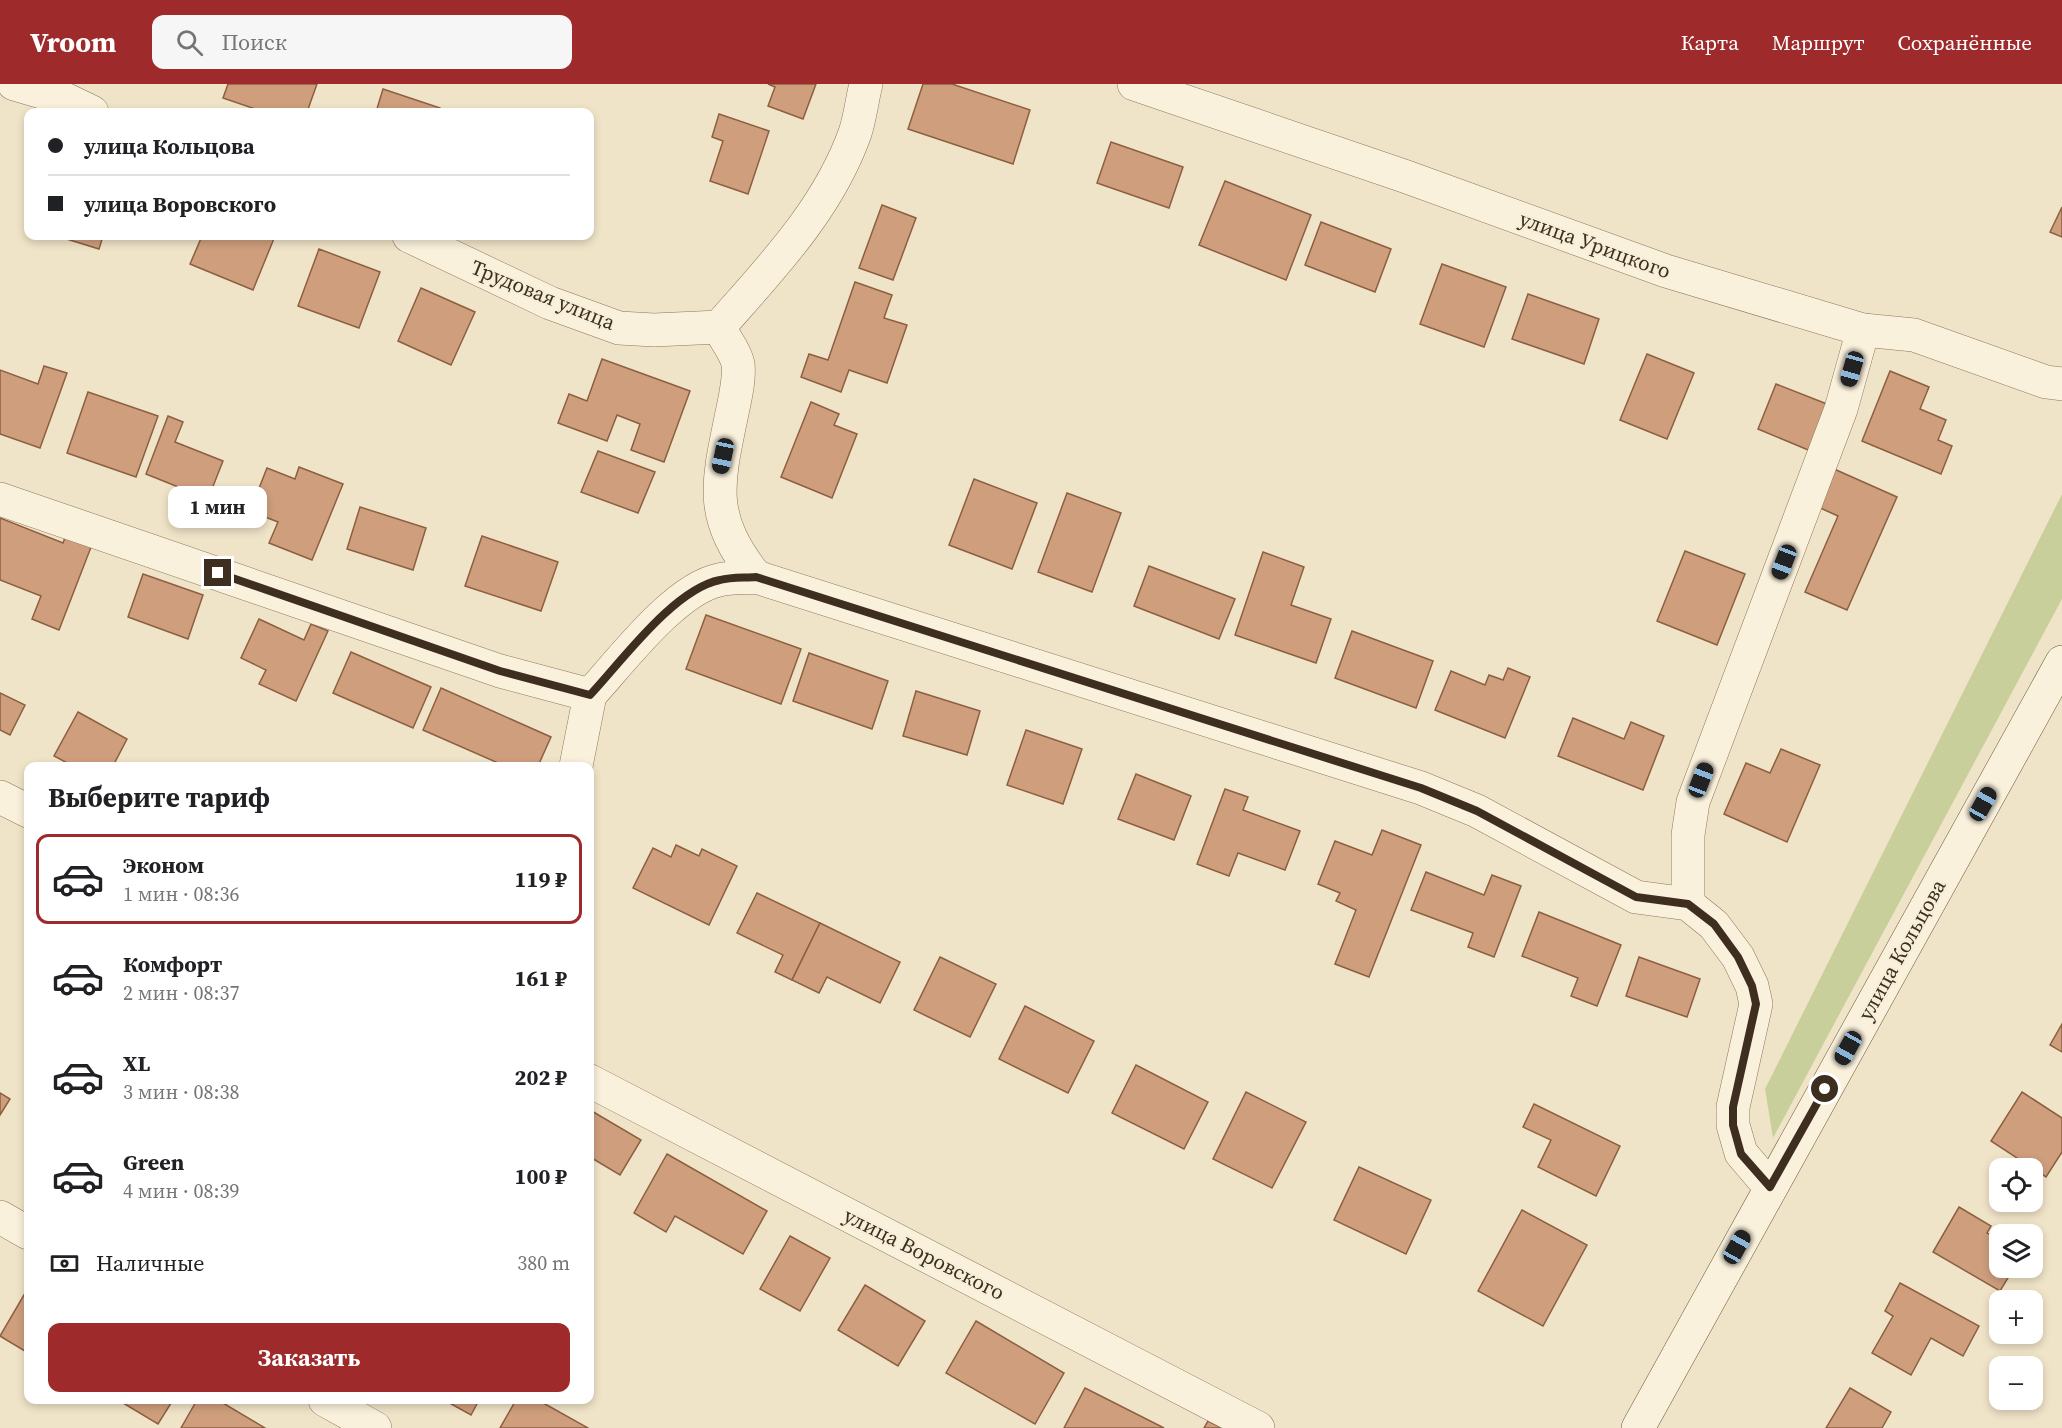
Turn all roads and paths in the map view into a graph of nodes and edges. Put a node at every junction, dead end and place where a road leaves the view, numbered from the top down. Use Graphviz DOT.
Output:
graph roads {
  1 [pos="14,84"];
  2 [pos="866,84"];
  3 [pos="1134,84"];
  4 [pos="84,108"];
  5 [pos="417,240"];
  6 [pos="719,327"];
  7 [pos="1863,330"];
  8 [pos="2062,384"];
  9 [pos="0,498"];
  10 [pos="756,577"];
  11 [pos="2062,662"];
  12 [pos="590,695"];
  13 [pos="577,762"];
  14 [pos="0,797"];
  15 [pos="24,809"];
  16 [pos="1688,904"];
  17 [pos="594,1083"];
  18 [pos="1770,1187"];
  19 [pos="0,1216"];
  20 [pos="24,1231"];
  21 [pos="332,1404"];
  22 [pos="375,1428"];
  23 [pos="1258,1428"];
  24 [pos="1638,1428"];
  1 -- 4 [label="street"];
  2 -- 6 [label="street"];
  3 -- 7 [label="street, улица Урицкого"];
  5 -- 6 [label="street, Трудовая улица"];
  6 -- 10 [label="street"];
  7 -- 8 [label="street, улица Урицкого"];
  7 -- 16 [label="street"];
  9 -- 12 [label="street"];
  10 -- 12 [label="street"];
  10 -- 16 [label="street"];
  11 -- 18 [label="street, улица Кольцова"];
  12 -- 13 [label="street"];
  14 -- 15 [label="street"];
  16 -- 18 [label="street"];
  17 -- 23 [label="street, улица Воровского"];
  18 -- 24 [label="street, улица Кольцова"];
  19 -- 20 [label="street"];
  21 -- 22 [label="street"];
}
